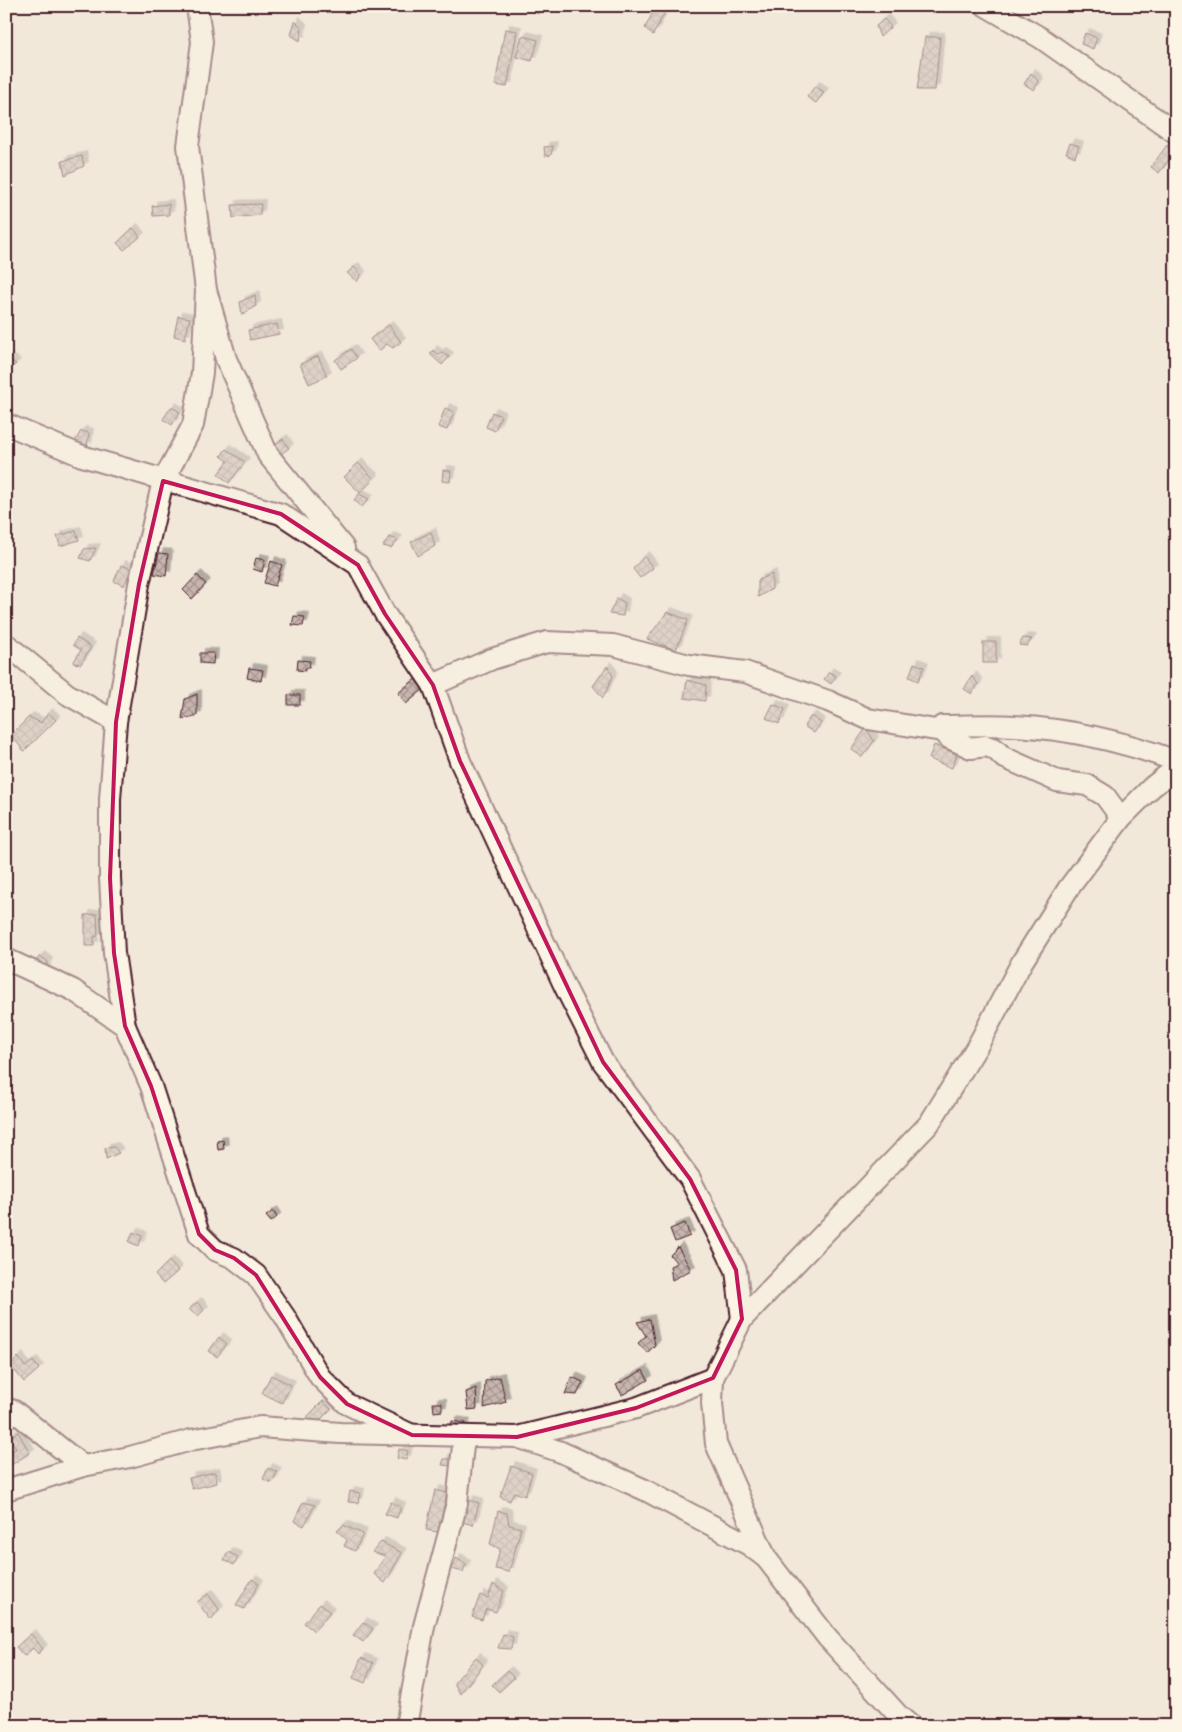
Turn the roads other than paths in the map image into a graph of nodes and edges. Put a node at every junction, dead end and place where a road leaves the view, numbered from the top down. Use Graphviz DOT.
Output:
graph roads {
  1 [pos="197,6"];
  2 [pos="986,6"];
  3 [pos="1176,133"];
  4 [pos="206,290"];
  5 [pos="6,424"];
  6 [pos="163,481"];
  7 [pos="358,565"];
  8 [pos="6,644"];
  9 [pos="433,685"];
  10 [pos="116,722"];
  11 [pos="942,731"];
  12 [pos="1176,761"];
  13 [pos="1176,768"];
  14 [pos="1121,818"];
  15 [pos="6,959"];
  16 [pos="125,1026"];
  17 [pos="742,1319"];
  18 [pos="713,1378"];
  19 [pos="6,1408"];
  20 [pos="412,1435"];
  21 [pos="464,1436"];
  22 [pos="516,1438"];
  23 [pos="83,1466"];
  24 [pos="6,1490"];
  25 [pos="766,1558"];
  26 [pos="406,1726"];
  27 [pos="911,1726"];
  1 -- 4 [label="street"];
  2 -- 3 [label="street"];
  4 -- 6 [label="street"];
  4 -- 7 [label="street"];
  5 -- 6 [label="street"];
  6 -- 7 [label="street"];
  6 -- 10 [label="street"];
  7 -- 9 [label="street"];
  8 -- 10 [label="street"];
  9 -- 11 [label="street"];
  9 -- 17 [label="street"];
  10 -- 16 [label="street"];
  11 -- 12 [label="street"];
  11 -- 14 [label="street"];
  13 -- 14 [label="street"];
  14 -- 17 [label="street"];
  15 -- 16 [label="street"];
  16 -- 20 [label="street"];
  17 -- 18 [label="street"];
  18 -- 22 [label="street"];
  18 -- 25 [label="street"];
  19 -- 23 [label="street"];
  20 -- 21 [label="street"];
  20 -- 23 [label="street"];
  21 -- 22 [label="street"];
  21 -- 26 [label="street"];
  22 -- 25 [label="street"];
  23 -- 24 [label="street"];
  25 -- 27 [label="street"];
}
